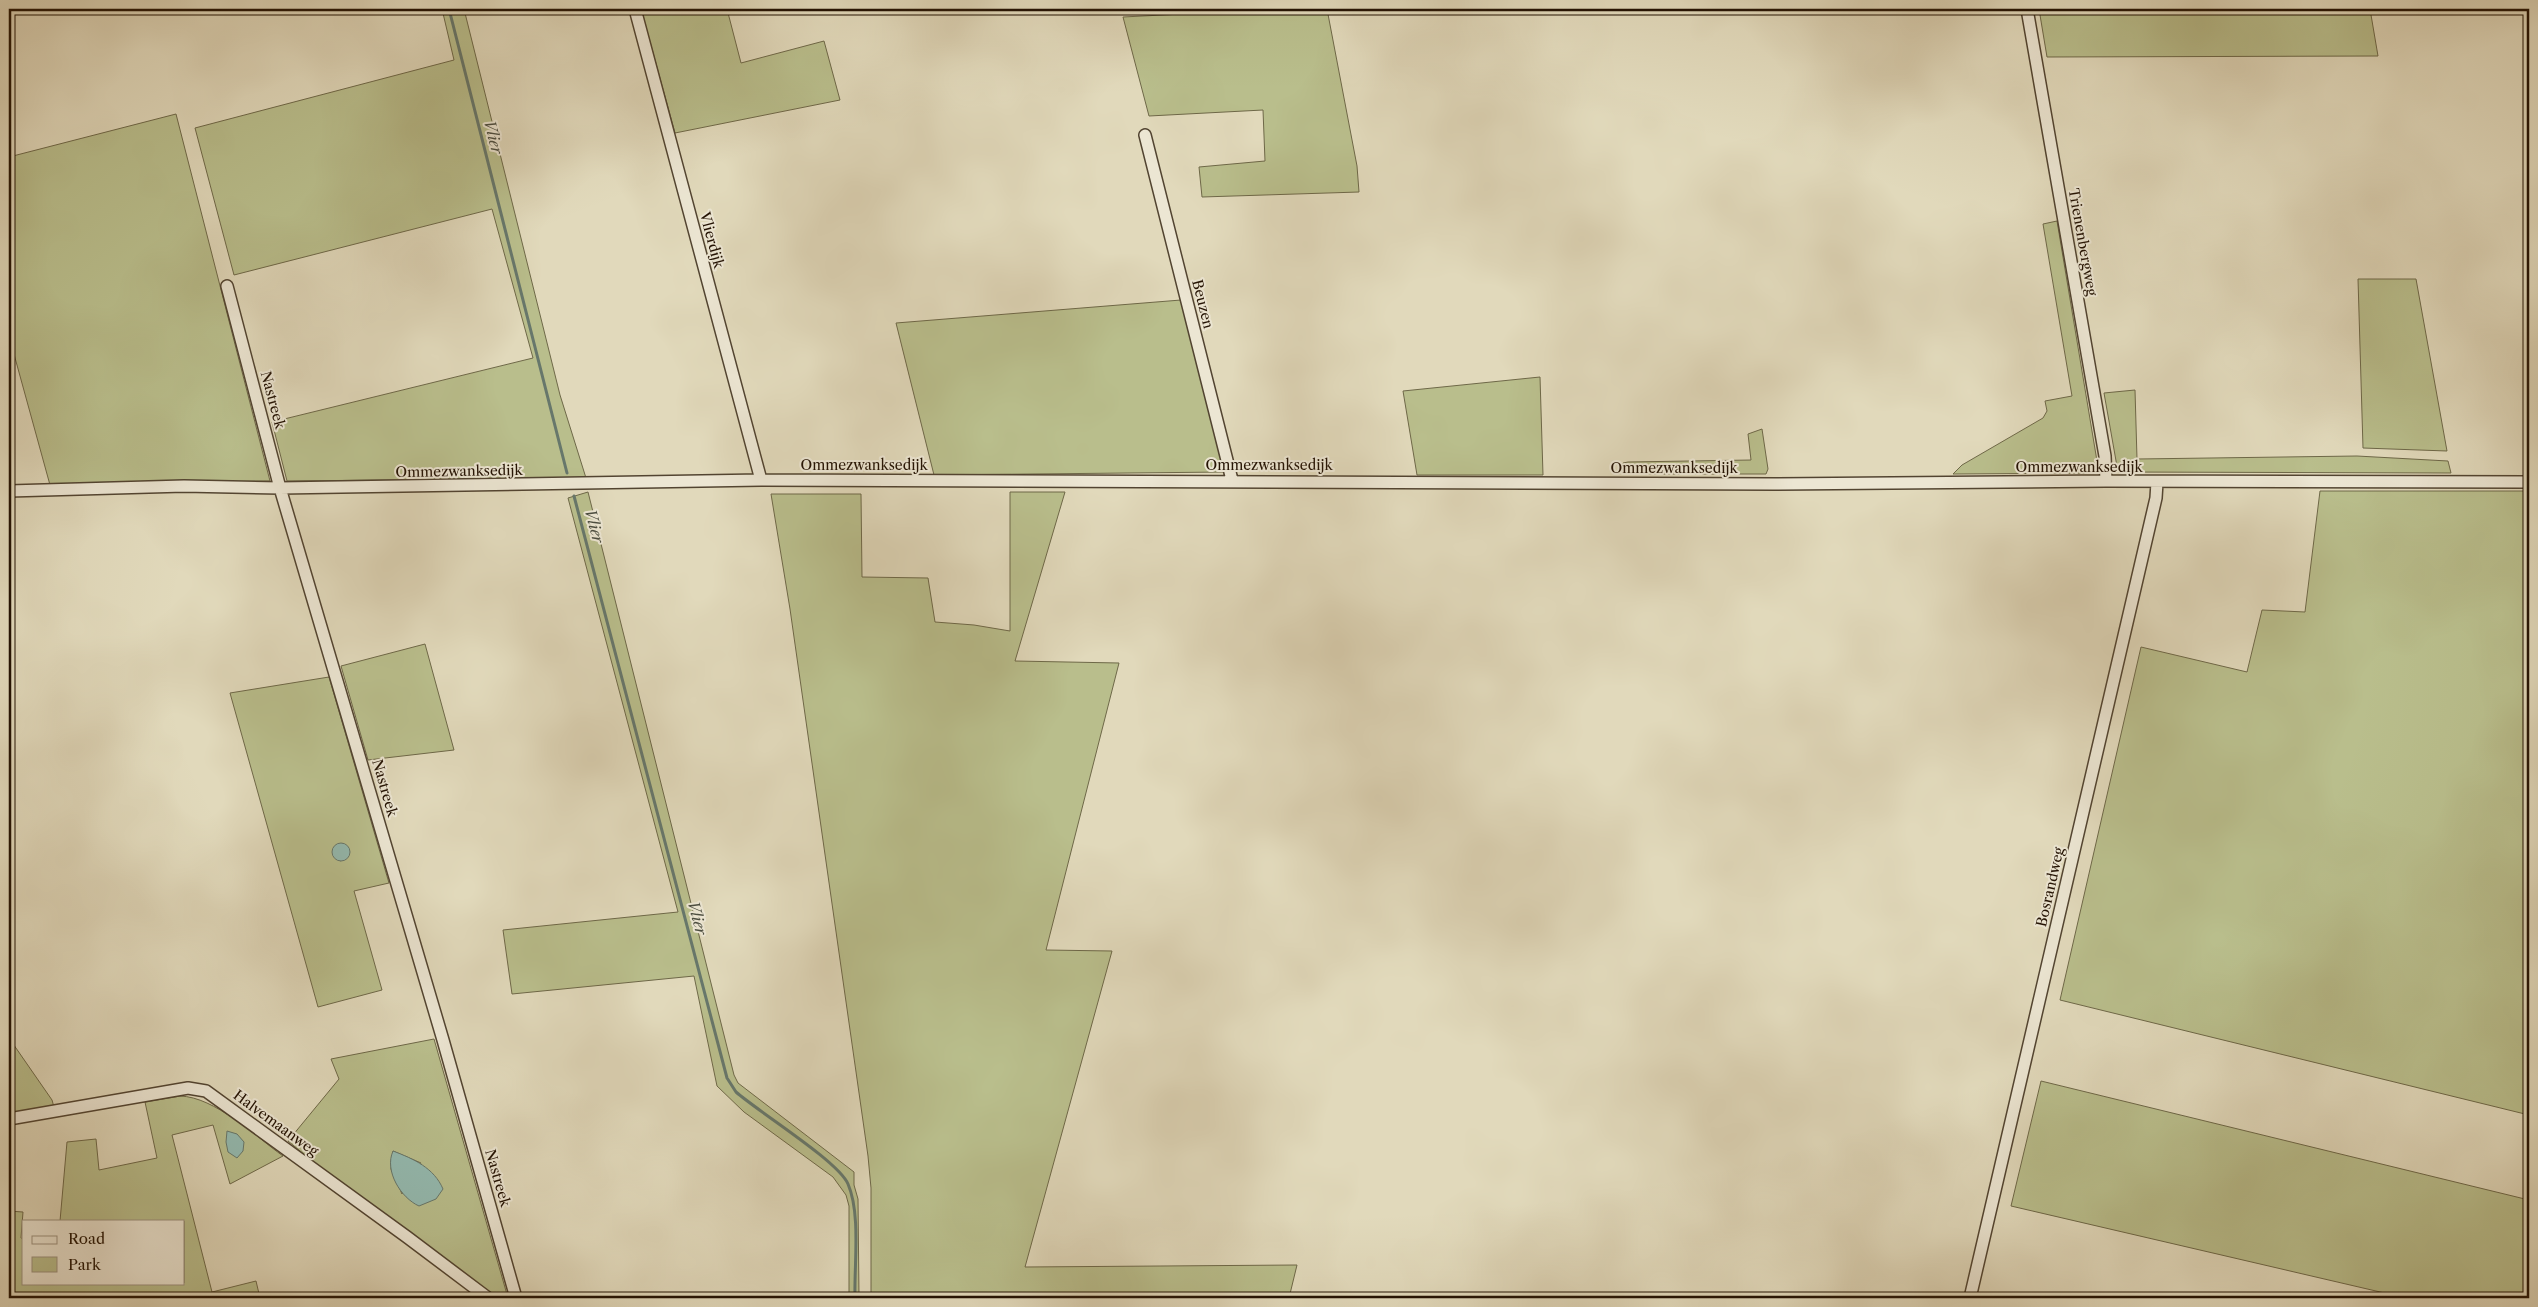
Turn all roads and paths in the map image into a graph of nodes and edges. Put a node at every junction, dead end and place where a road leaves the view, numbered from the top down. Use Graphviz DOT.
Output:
graph roads {
  1 [pos="635,9"];
  2 [pos="2027,9"];
  3 [pos="1145,135"];
  4 [pos="227,286"];
  5 [pos="761,480"];
  6 [pos="1232,480"];
  7 [pos="2106,481"];
  8 [pos="2157,482"];
  9 [pos="2529,482"];
  10 [pos="280,488"];
  11 [pos="9,491"];
  12 [pos="9,1119"];
  13 [pos="488,1298"];
  14 [pos="516,1298"];
  15 [pos="1970,1298"];
  1 -- 5 [label="street, Vlierdijk"];
  2 -- 7 [label="street, Trienenbergweg"];
  3 -- 6 [label="street, Beuzen"];
  4 -- 10 [label="street, Nastreek"];
  5 -- 6 [label="street, Ommezwanksedijk"];
  5 -- 10 [label="street, Ommezwanksedijk"];
  6 -- 7 [label="street, Ommezwanksedijk"];
  7 -- 8 [label="street, Ommezwanksedijk"];
  8 -- 9 [label="street, Ommezwanksedijk"];
  8 -- 15 [label="street, Bosrandweg"];
  10 -- 11 [label="street, Ommezwanksedijk"];
  10 -- 14 [label="street, Nastreek"];
  12 -- 13 [label="street, Halvemaanweg"];
}
